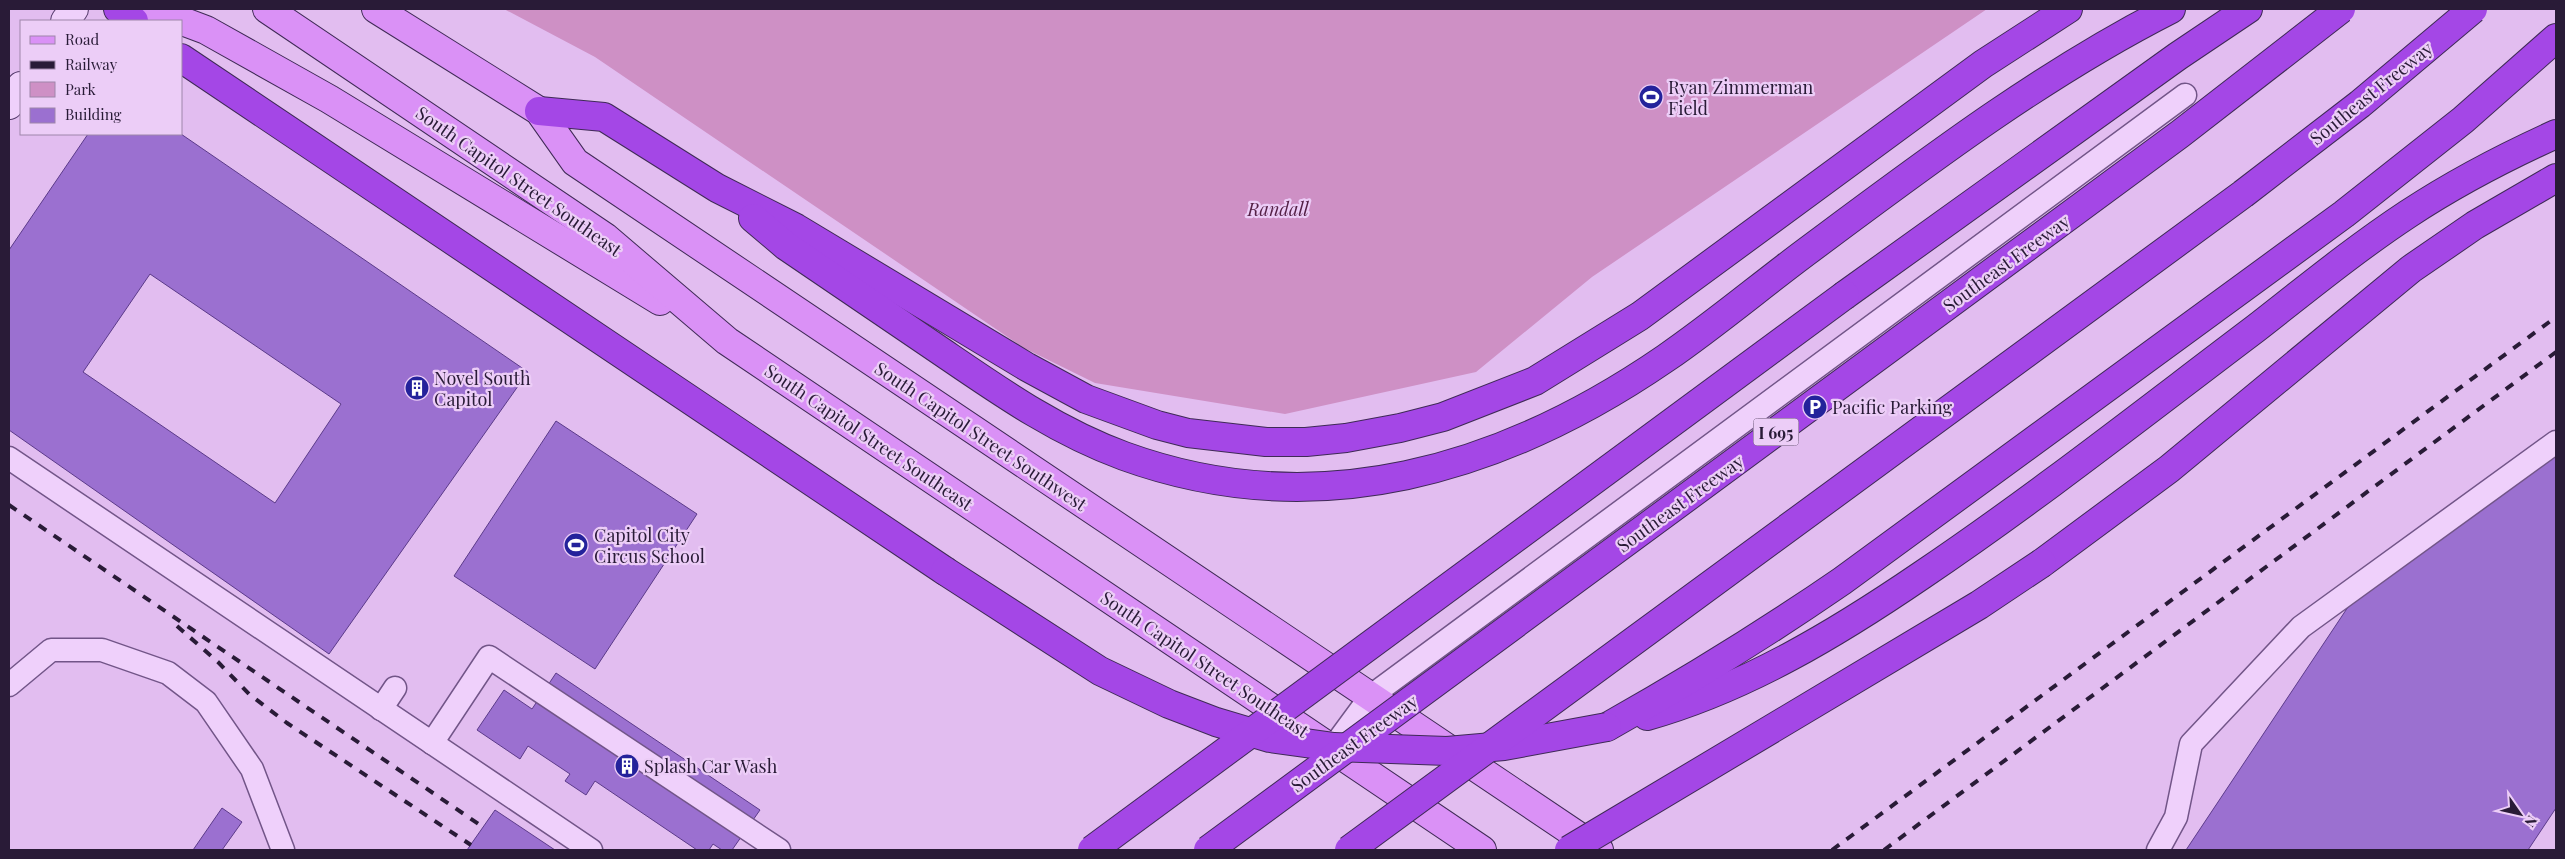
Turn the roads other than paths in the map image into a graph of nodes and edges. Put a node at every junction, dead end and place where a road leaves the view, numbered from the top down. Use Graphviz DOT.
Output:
graph roads {
  1 [pos="74,9"];
  2 [pos="118,9"];
  3 [pos="150,9"];
  4 [pos="267,9"];
  5 [pos="376,9"];
  6 [pos="2068,9"];
  7 [pos="2170,9"];
  8 [pos="2248,9"];
  9 [pos="2341,9"];
  10 [pos="2473,9"];
  11 [pos="66,20"];
  12 [pos="133,20"];
  13 [pos="179,20"];
  14 [pos="182,21"];
  15 [pos="2556,38"];
  16 [pos="182,59"];
  17 [pos="20,88"];
  18 [pos="2185,95"];
  19 [pos="9,105"];
  20 [pos="539,111"];
  21 [pos="2556,134"];
  22 [pos="2556,178"];
  23 [pos="717,188"];
  24 [pos="727,341"];
  25 [pos="2556,442"];
  26 [pos="9,458"];
  27 [pos="9,685"];
  28 [pos="395,688"];
  29 [pos="1371,696"];
  30 [pos="381,709"];
  31 [pos="1607,728"];
  32 [pos="432,743"];
  33 [pos="1332,749"];
  34 [pos="283,850"];
  35 [pos="591,850"];
  36 [pos="779,850"];
  37 [pos="1092,850"];
  38 [pos="1208,850"];
  39 [pos="1349,850"];
  40 [pos="1482,850"];
  41 [pos="1569,850"];
  42 [pos="1599,850"];
  43 [pos="2158,850"];
  1 -- 11 [label="main road"];
  2 -- 12 [label="highway"];
  3 -- 13 [label="main road"];
  4 -- 24 [label="main road, South Capitol Street Southeast"];
  5 -- 20 [label="main road, South Capitol Street Southwest"];
  6 -- 23 [label="highway"];
  7 -- 23 [label="highway"];
  8 -- 37 [label="highway, bridge"];
  9 -- 38 [label="highway, Southeast Freeway / I 695, bridge"];
  10 -- 39 [label="highway, Southeast Freeway, bridge"];
  14 -- 24 [label="main road"];
  15 -- 31 [label="highway"];
  16 -- 31 [label="highway, bridge"];
  17 -- 19 [label="main road"];
  18 -- 29 [label="lane"];
  20 -- 23 [label="highway"];
  20 -- 29 [label="main road, South Capitol Street Southwest"];
  21 -- 31 [label="highway"];
  22 -- 41 [label="highway, bridge"];
  24 -- 33 [label="main road, South Capitol Street Southeast"];
  25 -- 43 [label="lane"];
  26 -- 30 [label="lane"];
  27 -- 34 [label="lane"];
  28 -- 30 [label="lane"];
  29 -- 33 [label="lane"];
  29 -- 42 [label="main road, South Capitol Street Southwest"];
  30 -- 32 [label="lane"];
  32 -- 35 [label="lane"];
  32 -- 36 [label="lane"];
  33 -- 40 [label="main road, South Capitol Street Southeast"];
}
